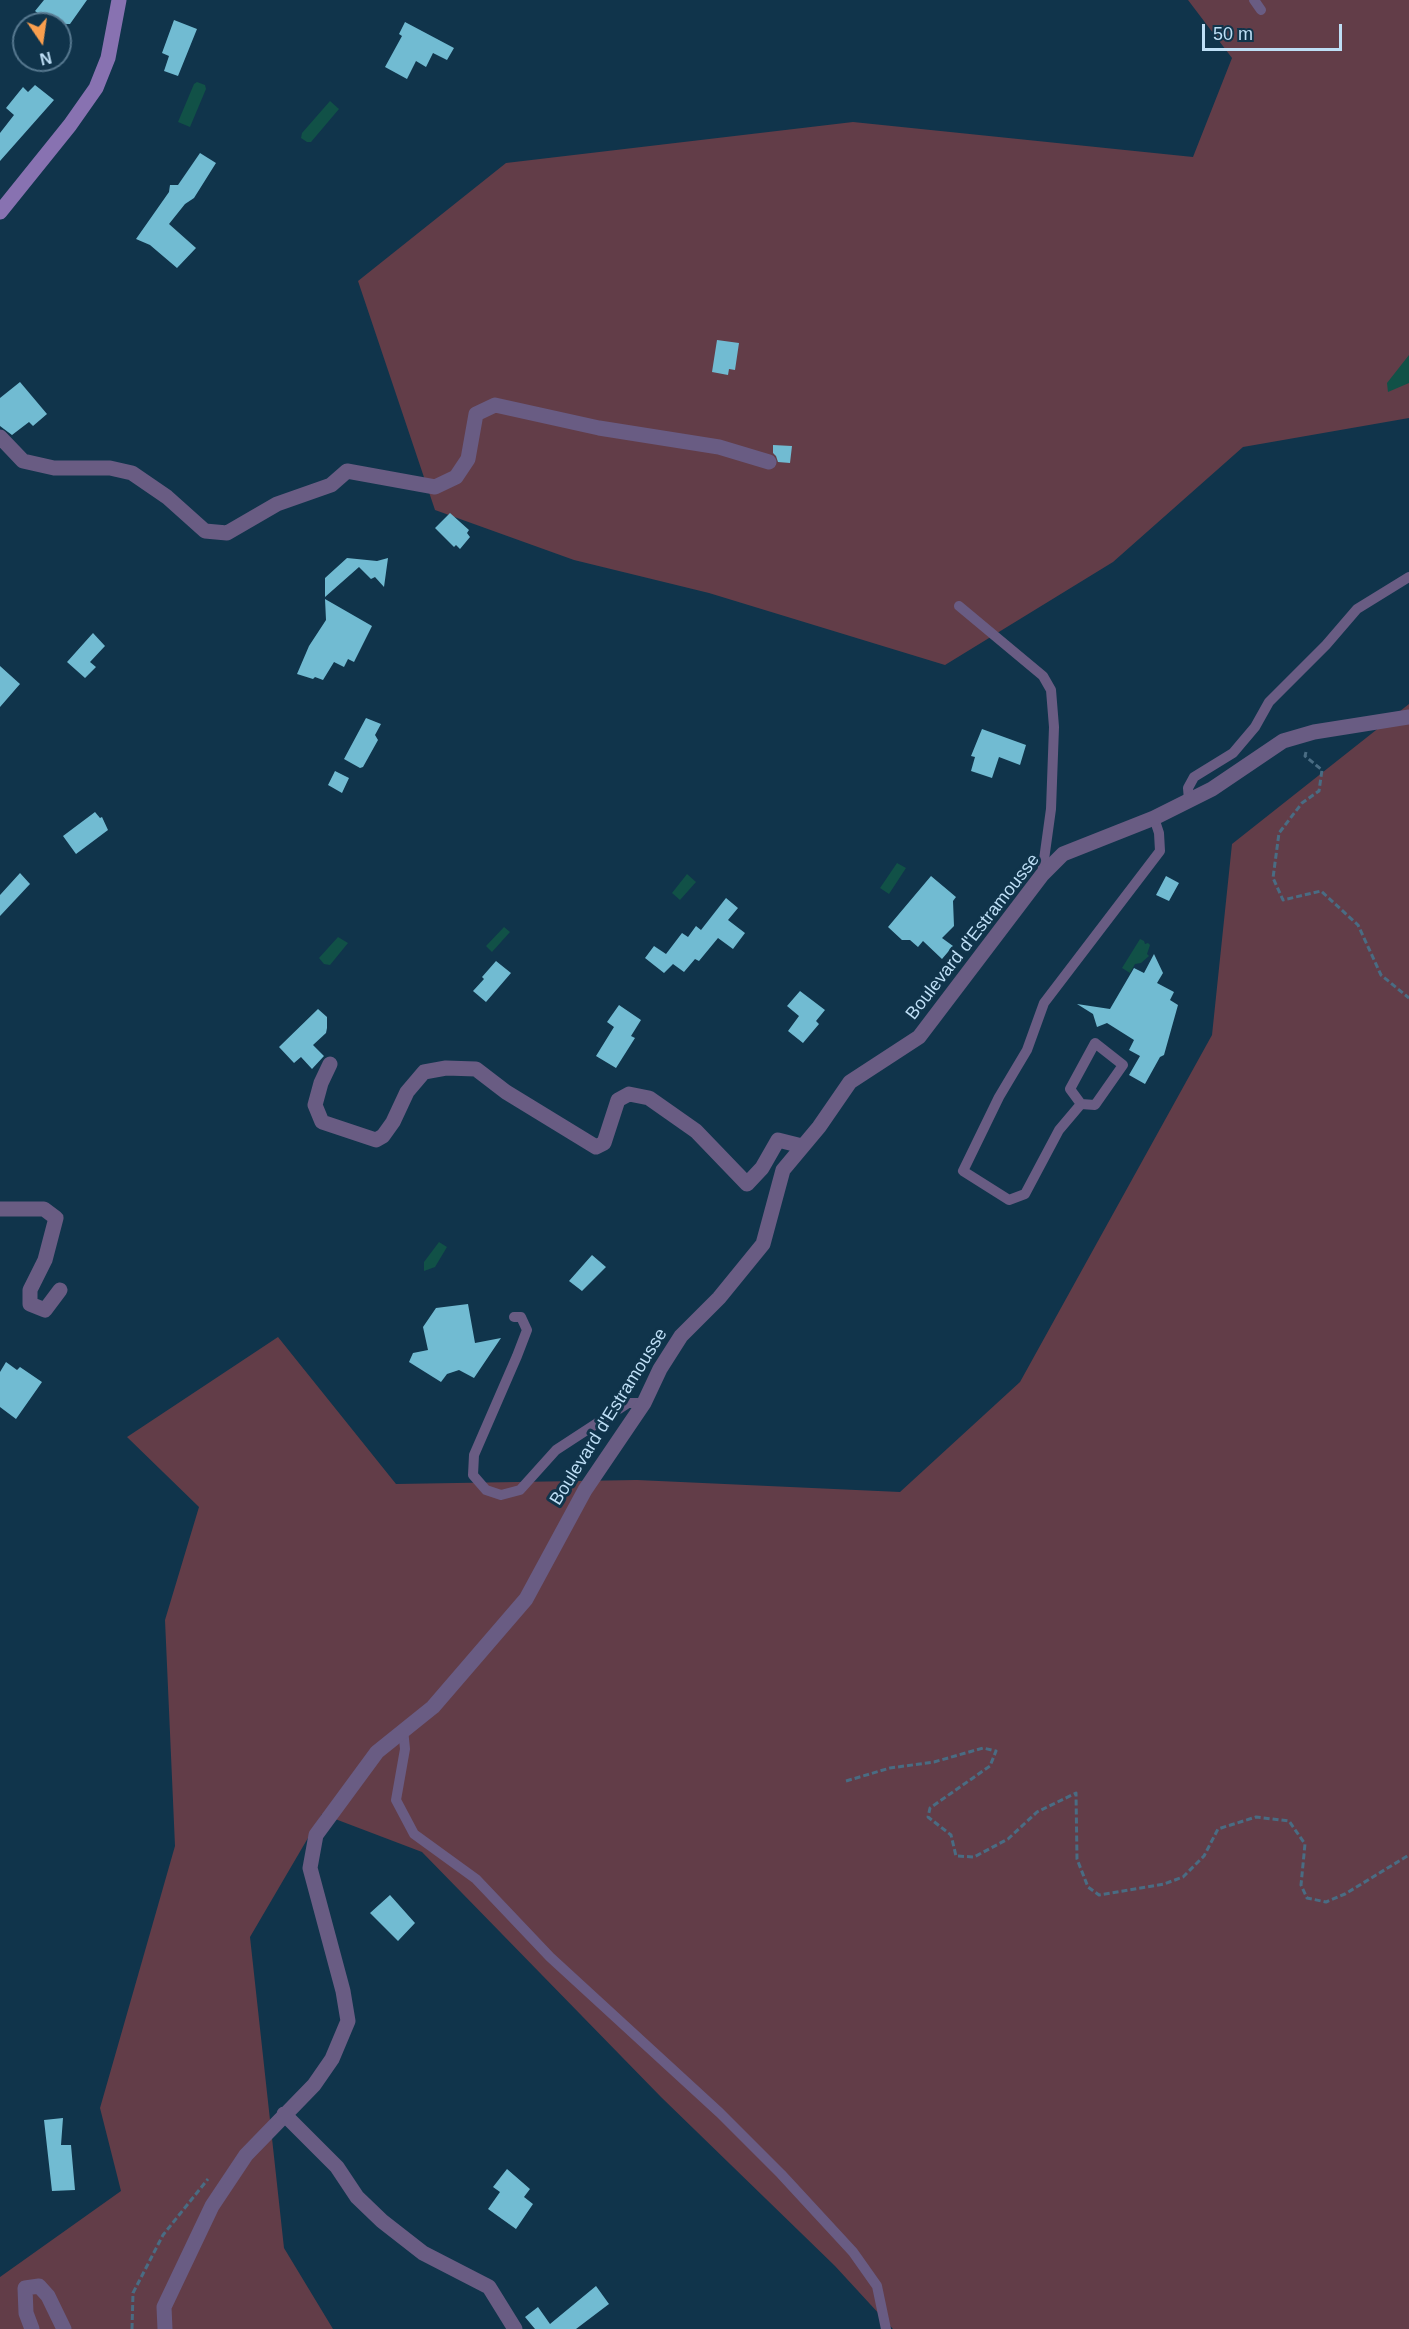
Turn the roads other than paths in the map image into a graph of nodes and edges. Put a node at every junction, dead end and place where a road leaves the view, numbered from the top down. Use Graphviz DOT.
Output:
graph roads {
  1 [pos="119,0"];
  2 [pos="0,212"];
  3 [pos="0,437"];
  4 [pos="769,462"];
  5 [pos="1409,577"];
  6 [pos="958,606"];
  7 [pos="1409,717"];
  8 [pos="1190,800"];
  9 [pos="1154,818"];
  10 [pos="1042,874"];
  11 [pos="330,1065"];
  12 [pos="1081,1104"];
  13 [pos="802,1146"];
  14 [pos="0,1209"];
  15 [pos="60,1290"];
  16 [pos="514,1317"];
  17 [pos="644,1403"];
  18 [pos="403,1729"];
  19 [pos="284,2114"];
  20 [pos="32,2329"];
  21 [pos="64,2329"];
  22 [pos="165,2329"];
  23 [pos="515,2329"];
  24 [pos="886,2329"];
  1 -- 2 [label="main road"];
  3 -- 4 [label="street"];
  5 -- 8 [label="lane"];
  6 -- 10 [label="lane"];
  7 -- 8 [label="street, Boulevard d'Estramousse"];
  8 -- 9 [label="street, Boulevard d'Estramousse"];
  9 -- 10 [label="street, Boulevard d'Estramousse"];
  9 -- 12 [label="lane"];
  10 -- 13 [label="street, Boulevard d'Estramousse"];
  11 -- 13 [label="street"];
  12 -- 12 [label="lane"];
  13 -- 17 [label="street, Boulevard d'Estramousse"];
  14 -- 15 [label="street"];
  16 -- 17 [label="lane"];
  17 -- 18 [label="street, Boulevard d'Estramousse"];
  18 -- 19 [label="street, Boulevard d'Estramousse"];
  18 -- 24 [label="lane"];
  19 -- 22 [label="street, Boulevard d'Estramousse"];
  19 -- 23 [label="street"];
  20 -- 21 [label="street"];
}
